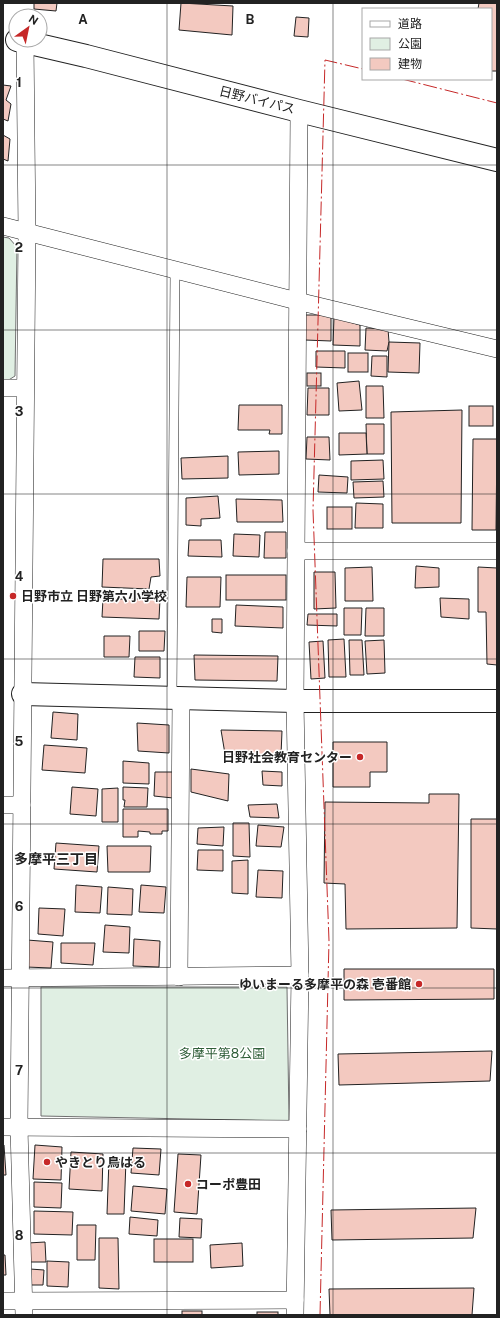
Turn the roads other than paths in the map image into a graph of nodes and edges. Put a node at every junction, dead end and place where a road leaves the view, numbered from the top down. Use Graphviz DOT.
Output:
graph roads {
  1 [pos="48,47"];
  2 [pos="19,48"];
  3 [pos="299,111"];
  4 [pos="497,160"];
  5 [pos="3,226"];
  6 [pos="27,232"];
  7 [pos="175,270"];
  8 [pos="297,301"];
  9 [pos="497,350"];
  10 [pos="3,388"];
  11 [pos="25,388"];
  12 [pos="296,551"];
  13 [pos="497,551"];
  14 [pos="23,694"];
  15 [pos="177,697"];
  16 [pos="295,701"];
  17 [pos="497,701"];
  18 [pos="3,805"];
  19 [pos="22,805"];
  20 [pos="300,975"];
  21 [pos="179,977"];
  22 [pos="3,978"];
  23 [pos="20,978"];
  24 [pos="11,1127"];
  25 [pos="298,1129"];
  26 [pos="3,1301"];
  27 [pos="295,1307"];
  28 [pos="24,1308"];
  1 -- 3 [label="main road, 日野バイパス"];
  2 -- 6 [label="street"];
  3 -- 4 [label="main road, 日野バイパス"];
  3 -- 8 [label="street"];
  5 -- 6 [label="street"];
  6 -- 7 [label="street"];
  6 -- 11 [label="street"];
  7 -- 8 [label="street"];
  7 -- 15 [label="lane"];
  8 -- 9 [label="street"];
  8 -- 12 [label="street"];
  10 -- 11 [label="street"];
  11 -- 14 [label="street"];
  12 -- 13 [label="street"];
  12 -- 16 [label="street"];
  14 -- 15 [label="main road"];
  14 -- 19 [label="street"];
  15 -- 16 [label="main road"];
  15 -- 21 [label="street"];
  16 -- 17 [label="main road"];
  16 -- 20 [label="street"];
  18 -- 19 [label="street"];
  19 -- 23 [label="street"];
  20 -- 21 [label="street"];
  20 -- 25 [label="street"];
  21 -- 23 [label="street"];
  22 -- 23 [label="street"];
  23 -- 24 [label="street"];
  24 -- 25 [label="street"];
  24 -- 28 [label="street"];
  25 -- 27 [label="street"];
  26 -- 28 [label="street"];
  27 -- 28 [label="street"];
}
